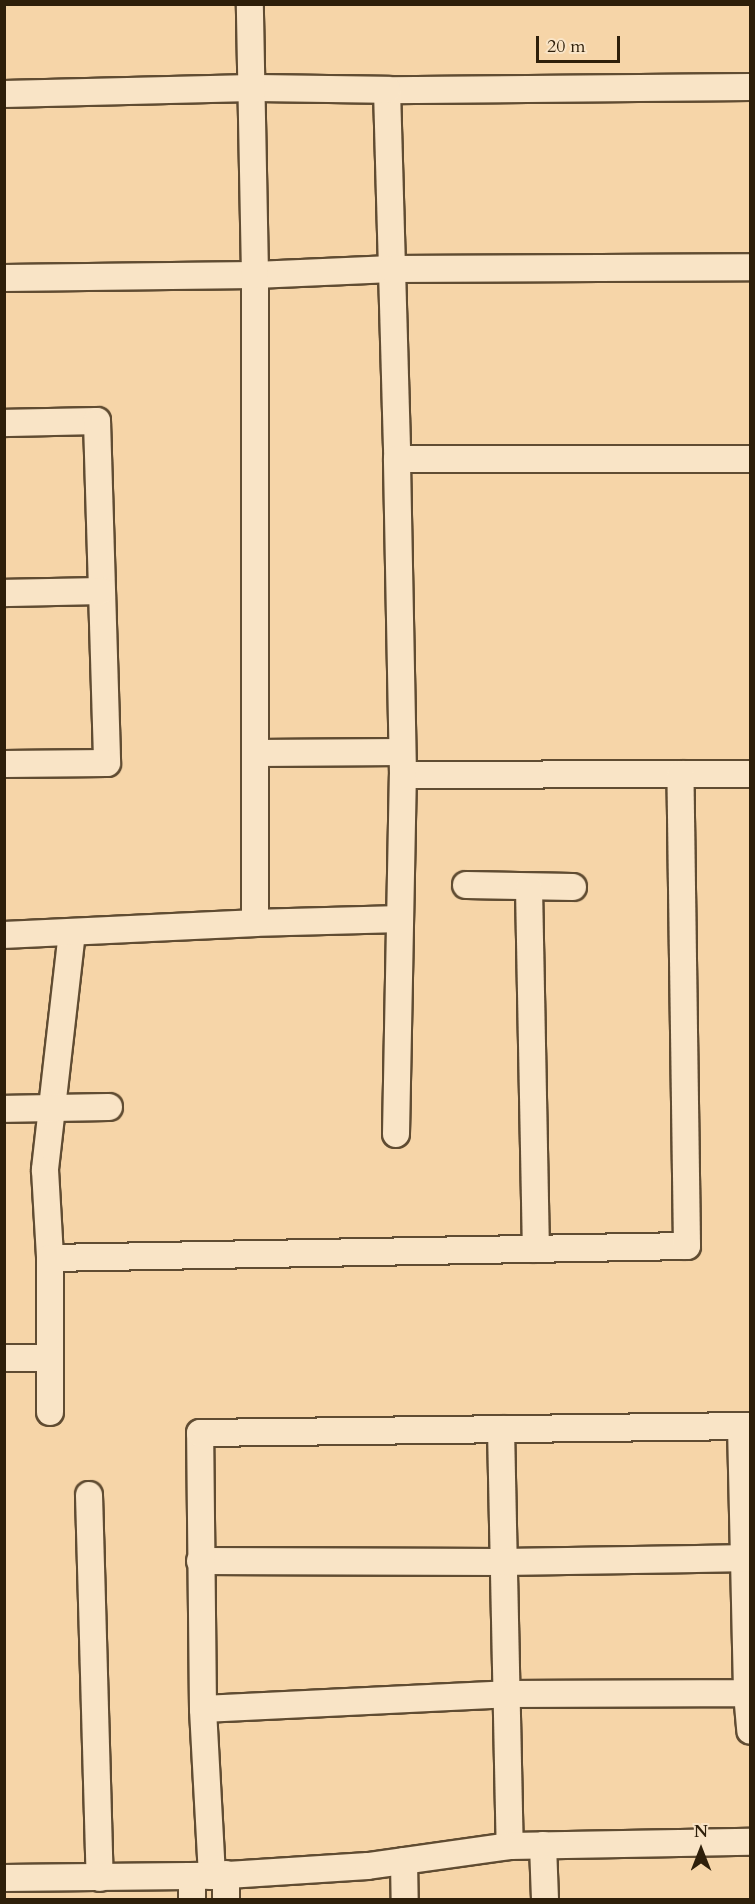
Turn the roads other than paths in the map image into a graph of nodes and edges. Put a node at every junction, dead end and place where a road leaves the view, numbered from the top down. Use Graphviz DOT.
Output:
graph roads {
  1 [pos="250,4"];
  2 [pos="750,87"];
  3 [pos="252,88"];
  4 [pos="387,90"];
  5 [pos="4,94"];
  6 [pos="750,267"];
  7 [pos="392,269"];
  8 [pos="255,275"];
  9 [pos="4,278"];
  10 [pos="4,423"];
  11 [pos="397,459"];
  12 [pos="750,459"];
  13 [pos="100,591"];
  14 [pos="4,593"];
  15 [pos="257,753"];
  16 [pos="402,764"];
  17 [pos="4,765"];
  18 [pos="680,774"];
  19 [pos="750,774"];
  20 [pos="466,885"];
  21 [pos="573,887"];
  22 [pos="529,888"];
  23 [pos="398,919"];
  24 [pos="255,923"];
  25 [pos="72,932"];
  26 [pos="4,934"];
  27 [pos="52,1107"];
  28 [pos="109,1107"];
  29 [pos="4,1108"];
  30 [pos="396,1134"];
  31 [pos="536,1249"];
  32 [pos="50,1258"];
  33 [pos="5,1358"];
  34 [pos="50,1358"];
  35 [pos="50,1412"];
  36 [pos="746,1426"];
  37 [pos="501,1429"];
  38 [pos="89,1495"];
  39 [pos="747,1558"];
  40 [pos="200,1561"];
  41 [pos="502,1562"];
  42 [pos="747,1693"];
  43 [pos="507,1694"];
  44 [pos="203,1709"];
  45 [pos="750,1731"];
  46 [pos="750,1842"];
  47 [pos="543,1845"];
  48 [pos="510,1846"];
  49 [pos="404,1861"];
  50 [pos="4,1878"];
  51 [pos="100,1878"];
  52 [pos="206,1881"];
  53 [pos="226,1899"];
  54 [pos="405,1899"];
  55 [pos="545,1899"];
  1 -- 3 [label="street"];
  2 -- 4 [label="street"];
  3 -- 4 [label="street"];
  3 -- 5 [label="street"];
  3 -- 8 [label="street"];
  4 -- 7 [label="street"];
  6 -- 7 [label="street"];
  7 -- 8 [label="street"];
  7 -- 11 [label="street"];
  8 -- 9 [label="street"];
  8 -- 15 [label="street"];
  10 -- 13 [label="street"];
  11 -- 12 [label="street"];
  11 -- 16 [label="street"];
  13 -- 14 [label="street"];
  13 -- 17 [label="street"];
  15 -- 16 [label="street"];
  15 -- 24 [label="street"];
  16 -- 18 [label="street"];
  16 -- 23 [label="street"];
  18 -- 19 [label="street"];
  18 -- 31 [label="street"];
  20 -- 22 [label="street"];
  21 -- 22 [label="street"];
  22 -- 31 [label="street"];
  23 -- 24 [label="street"];
  23 -- 30 [label="street"];
  24 -- 25 [label="street"];
  25 -- 26 [label="street"];
  25 -- 27 [label="street"];
  27 -- 28 [label="street"];
  27 -- 29 [label="street"];
  27 -- 32 [label="street"];
  31 -- 32 [label="street"];
  32 -- 34 [label="street"];
  33 -- 34 [label="street"];
  34 -- 35 [label="street"];
  36 -- 37 [label="street"];
  36 -- 39 [label="street"];
  37 -- 40 [label="street"];
  37 -- 41 [label="street"];
  38 -- 51 [label="street"];
  39 -- 41 [label="street"];
  39 -- 42 [label="street"];
  40 -- 41 [label="street"];
  40 -- 44 [label="street"];
  41 -- 43 [label="street"];
  42 -- 43 [label="street"];
  42 -- 45 [label="street"];
  43 -- 44 [label="street"];
  43 -- 48 [label="street"];
  44 -- 52 [label="street"];
  46 -- 47 [label="street"];
  47 -- 48 [label="street"];
  47 -- 55 [label="street"];
  48 -- 49 [label="street"];
  49 -- 52 [label="street"];
  49 -- 54 [label="street"];
  50 -- 51 [label="street"];
  51 -- 52 [label="street"];
  52 -- 53 [label="street"];
}
